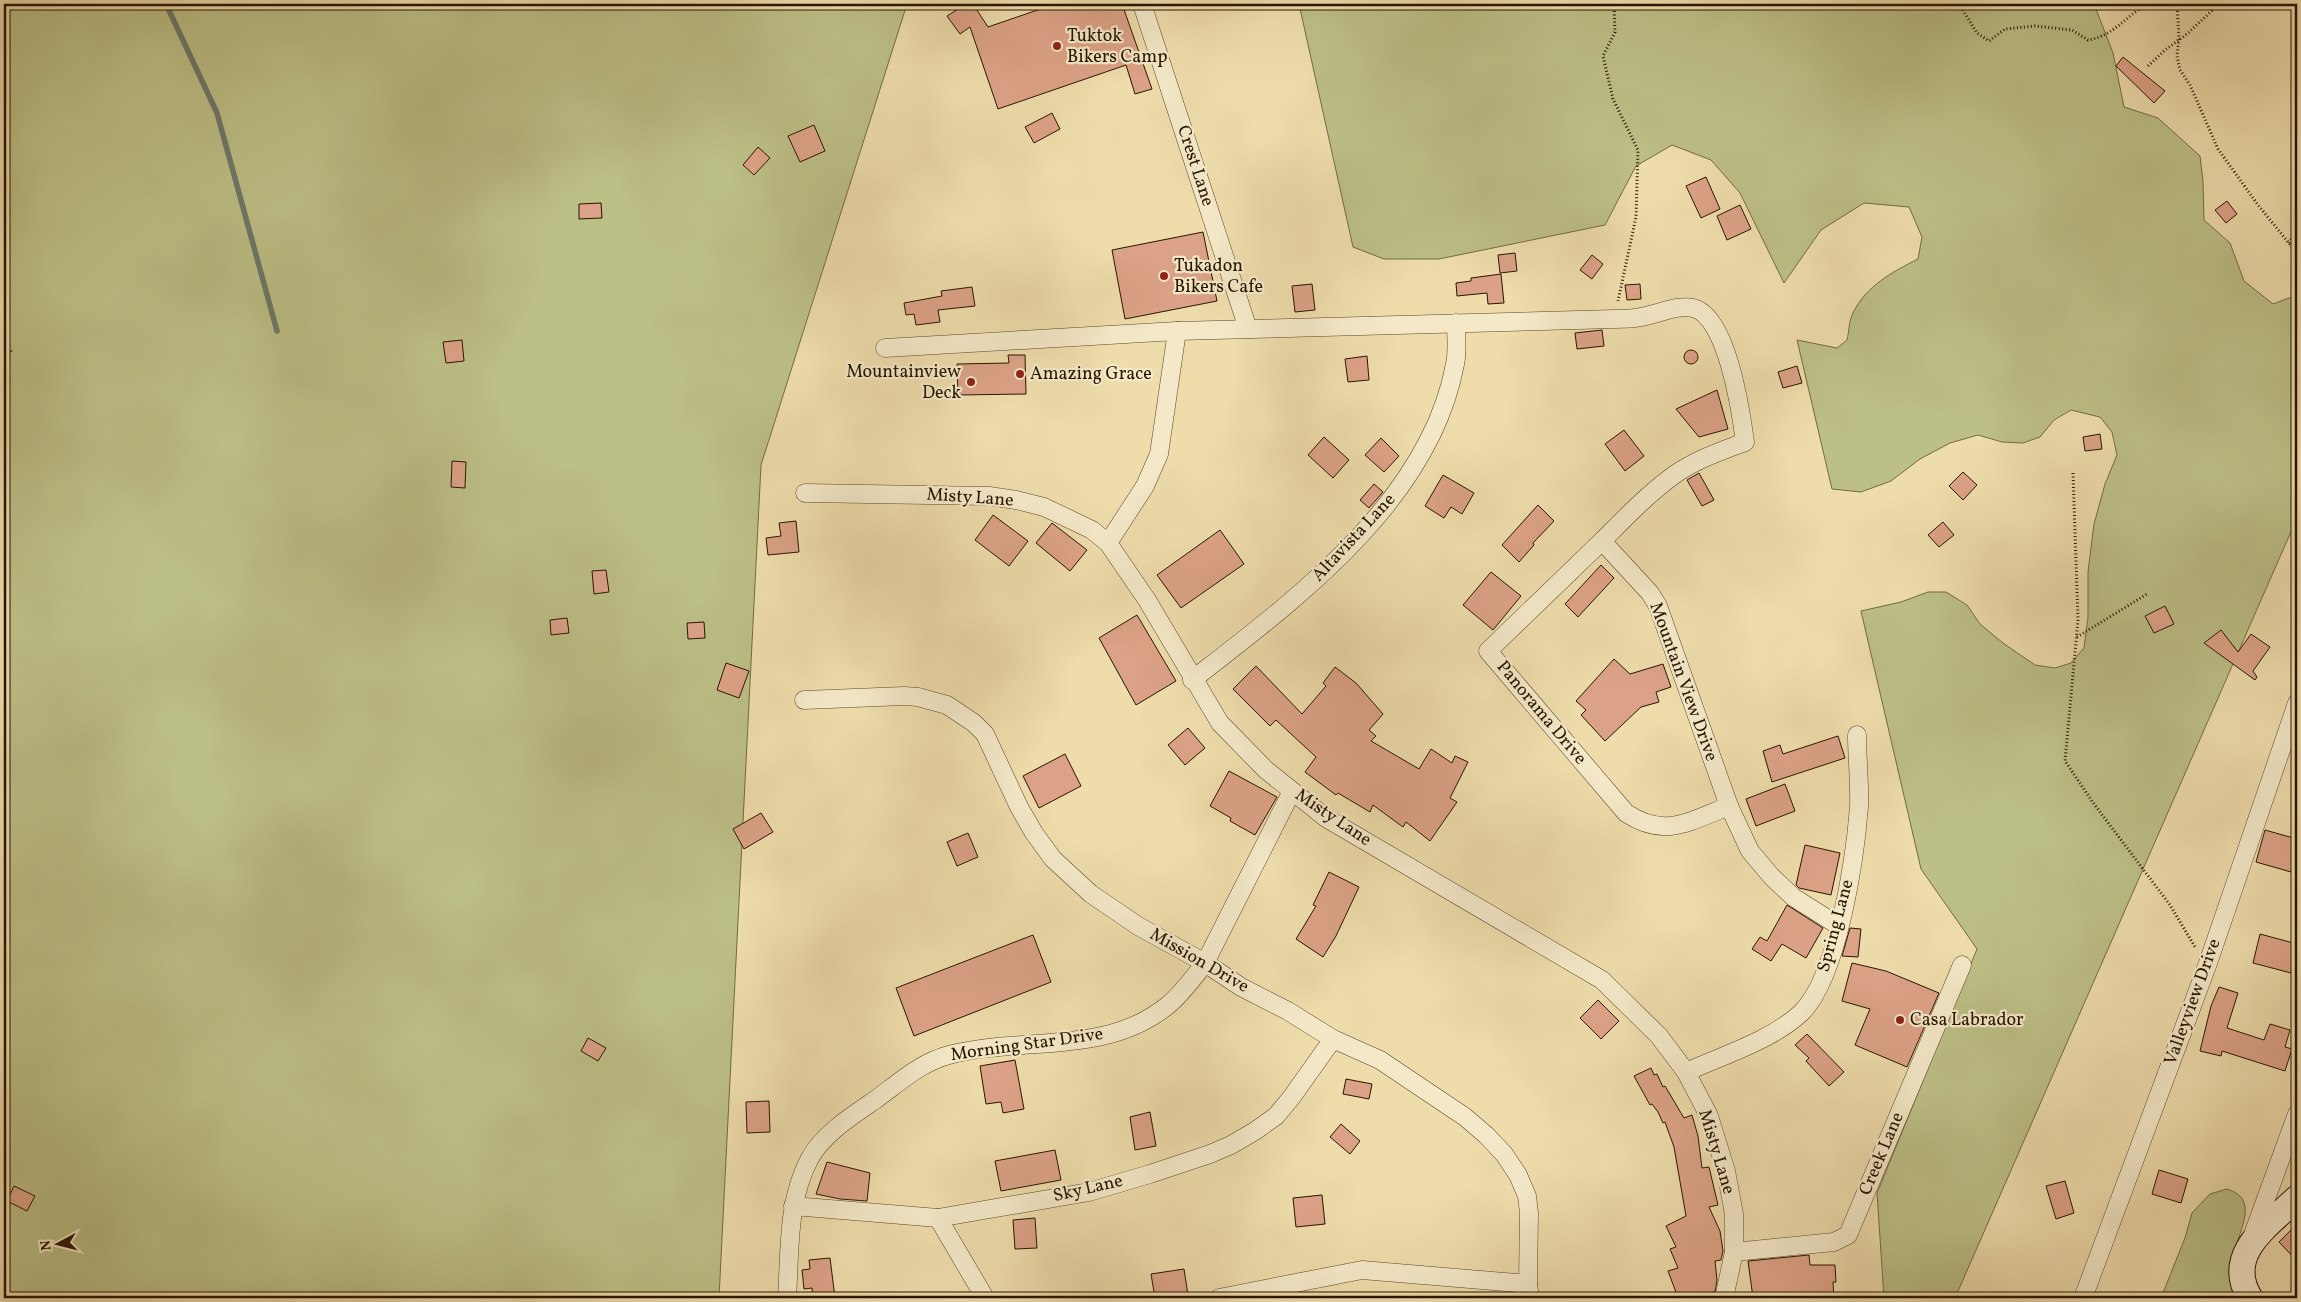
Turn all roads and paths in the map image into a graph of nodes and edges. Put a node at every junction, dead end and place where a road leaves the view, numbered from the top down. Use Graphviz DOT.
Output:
graph roads {
  1 [pos="1142,4"];
  2 [pos="1614,4"];
  3 [pos="1959,4"];
  4 [pos="2146,4"];
  5 [pos="2177,4"];
  6 [pos="2219,4"];
  7 [pos="2178,42"];
  8 [pos="2148,66"];
  9 [pos="2297,229"];
  10 [pos="2290,243"];
  11 [pos="2297,253"];
  12 [pos="1614,319"];
  13 [pos="1456,323"];
  14 [pos="1248,328"];
  15 [pos="1177,331"];
  16 [pos="4,343"];
  17 [pos="885,348"];
  18 [pos="12,352"];
  19 [pos="2074,472"];
  20 [pos="805,493"];
  21 [pos="1602,541"];
  22 [pos="1108,543"];
  23 [pos="2147,594"];
  24 [pos="2076,637"];
  25 [pos="1192,680"];
  26 [pos="804,700"];
  27 [pos="2297,703"];
  28 [pos="1857,735"];
  29 [pos="1292,791"];
  30 [pos="1729,806"];
  31 [pos="1839,926"];
  32 [pos="1205,963"];
  33 [pos="1962,965"];
  34 [pos="2207,966"];
  35 [pos="1333,1039"];
  36 [pos="1686,1072"];
  37 [pos="2297,1114"];
  38 [pos="2297,1198"];
  39 [pos="793,1206"];
  40 [pos="938,1218"];
  41 [pos="2249,1244"];
  42 [pos="1734,1252"];
  43 [pos="1529,1291"];
  44 [pos="787,1298"];
  45 [pos="985,1298"];
  46 [pos="1219,1298"];
  47 [pos="1724,1298"];
  48 [pos="2083,1298"];
  49 [pos="2250,1298"];
  1 -- 14 [label="street, Crest Lane"];
  2 -- 12 [label="path"];
  3 -- 4 [label="path"];
  5 -- 7 [label="path"];
  6 -- 7 [label="path"];
  7 -- 8 [label="path"];
  7 -- 10 [label="path"];
  9 -- 10 [label="path"];
  10 -- 11 [label="path"];
  12 -- 13 [label="street"];
  12 -- 21 [label="street"];
  13 -- 14 [label="street"];
  13 -- 25 [label="street, Altavista Lane"];
  14 -- 15 [label="street"];
  15 -- 17 [label="street"];
  15 -- 22 [label="street"];
  16 -- 18 [label="path"];
  19 -- 24 [label="path"];
  20 -- 22 [label="street, Misty Lane"];
  21 -- 30 [label="street, Mountain View Drive"];
  21 -- 30 [label="street, Panorama Drive"];
  22 -- 25 [label="street, Misty Lane"];
  23 -- 24 [label="path"];
  24 -- 34 [label="path"];
  25 -- 29 [label="street, Misty Lane"];
  26 -- 32 [label="street, Mission Drive"];
  27 -- 34 [label="street, Valleyview Drive"];
  28 -- 31 [label="street, Spring Lane"];
  29 -- 32 [label="street, Morning Star Drive"];
  29 -- 36 [label="street, Misty Lane"];
  30 -- 31 [label="street, Mountain View Drive"];
  31 -- 36 [label="street, Spring Lane"];
  32 -- 35 [label="street, Mission Drive"];
  32 -- 39 [label="street, Morning Star Drive"];
  33 -- 42 [label="street, Creek Lane"];
  34 -- 48 [label="street, Valleyview Drive"];
  35 -- 40 [label="street, Sky Lane"];
  35 -- 43 [label="street, Mission Drive"];
  36 -- 42 [label="street, Misty Lane"];
  37 -- 41 [label="street"];
  38 -- 41 [label="street"];
  39 -- 40 [label="street, Sky Lane"];
  39 -- 44 [label="street, Morning Star Drive"];
  40 -- 45 [label="street"];
  41 -- 49 [label="street"];
  42 -- 47 [label="street, Misty Lane"];
  43 -- 46 [label="street"];
}
